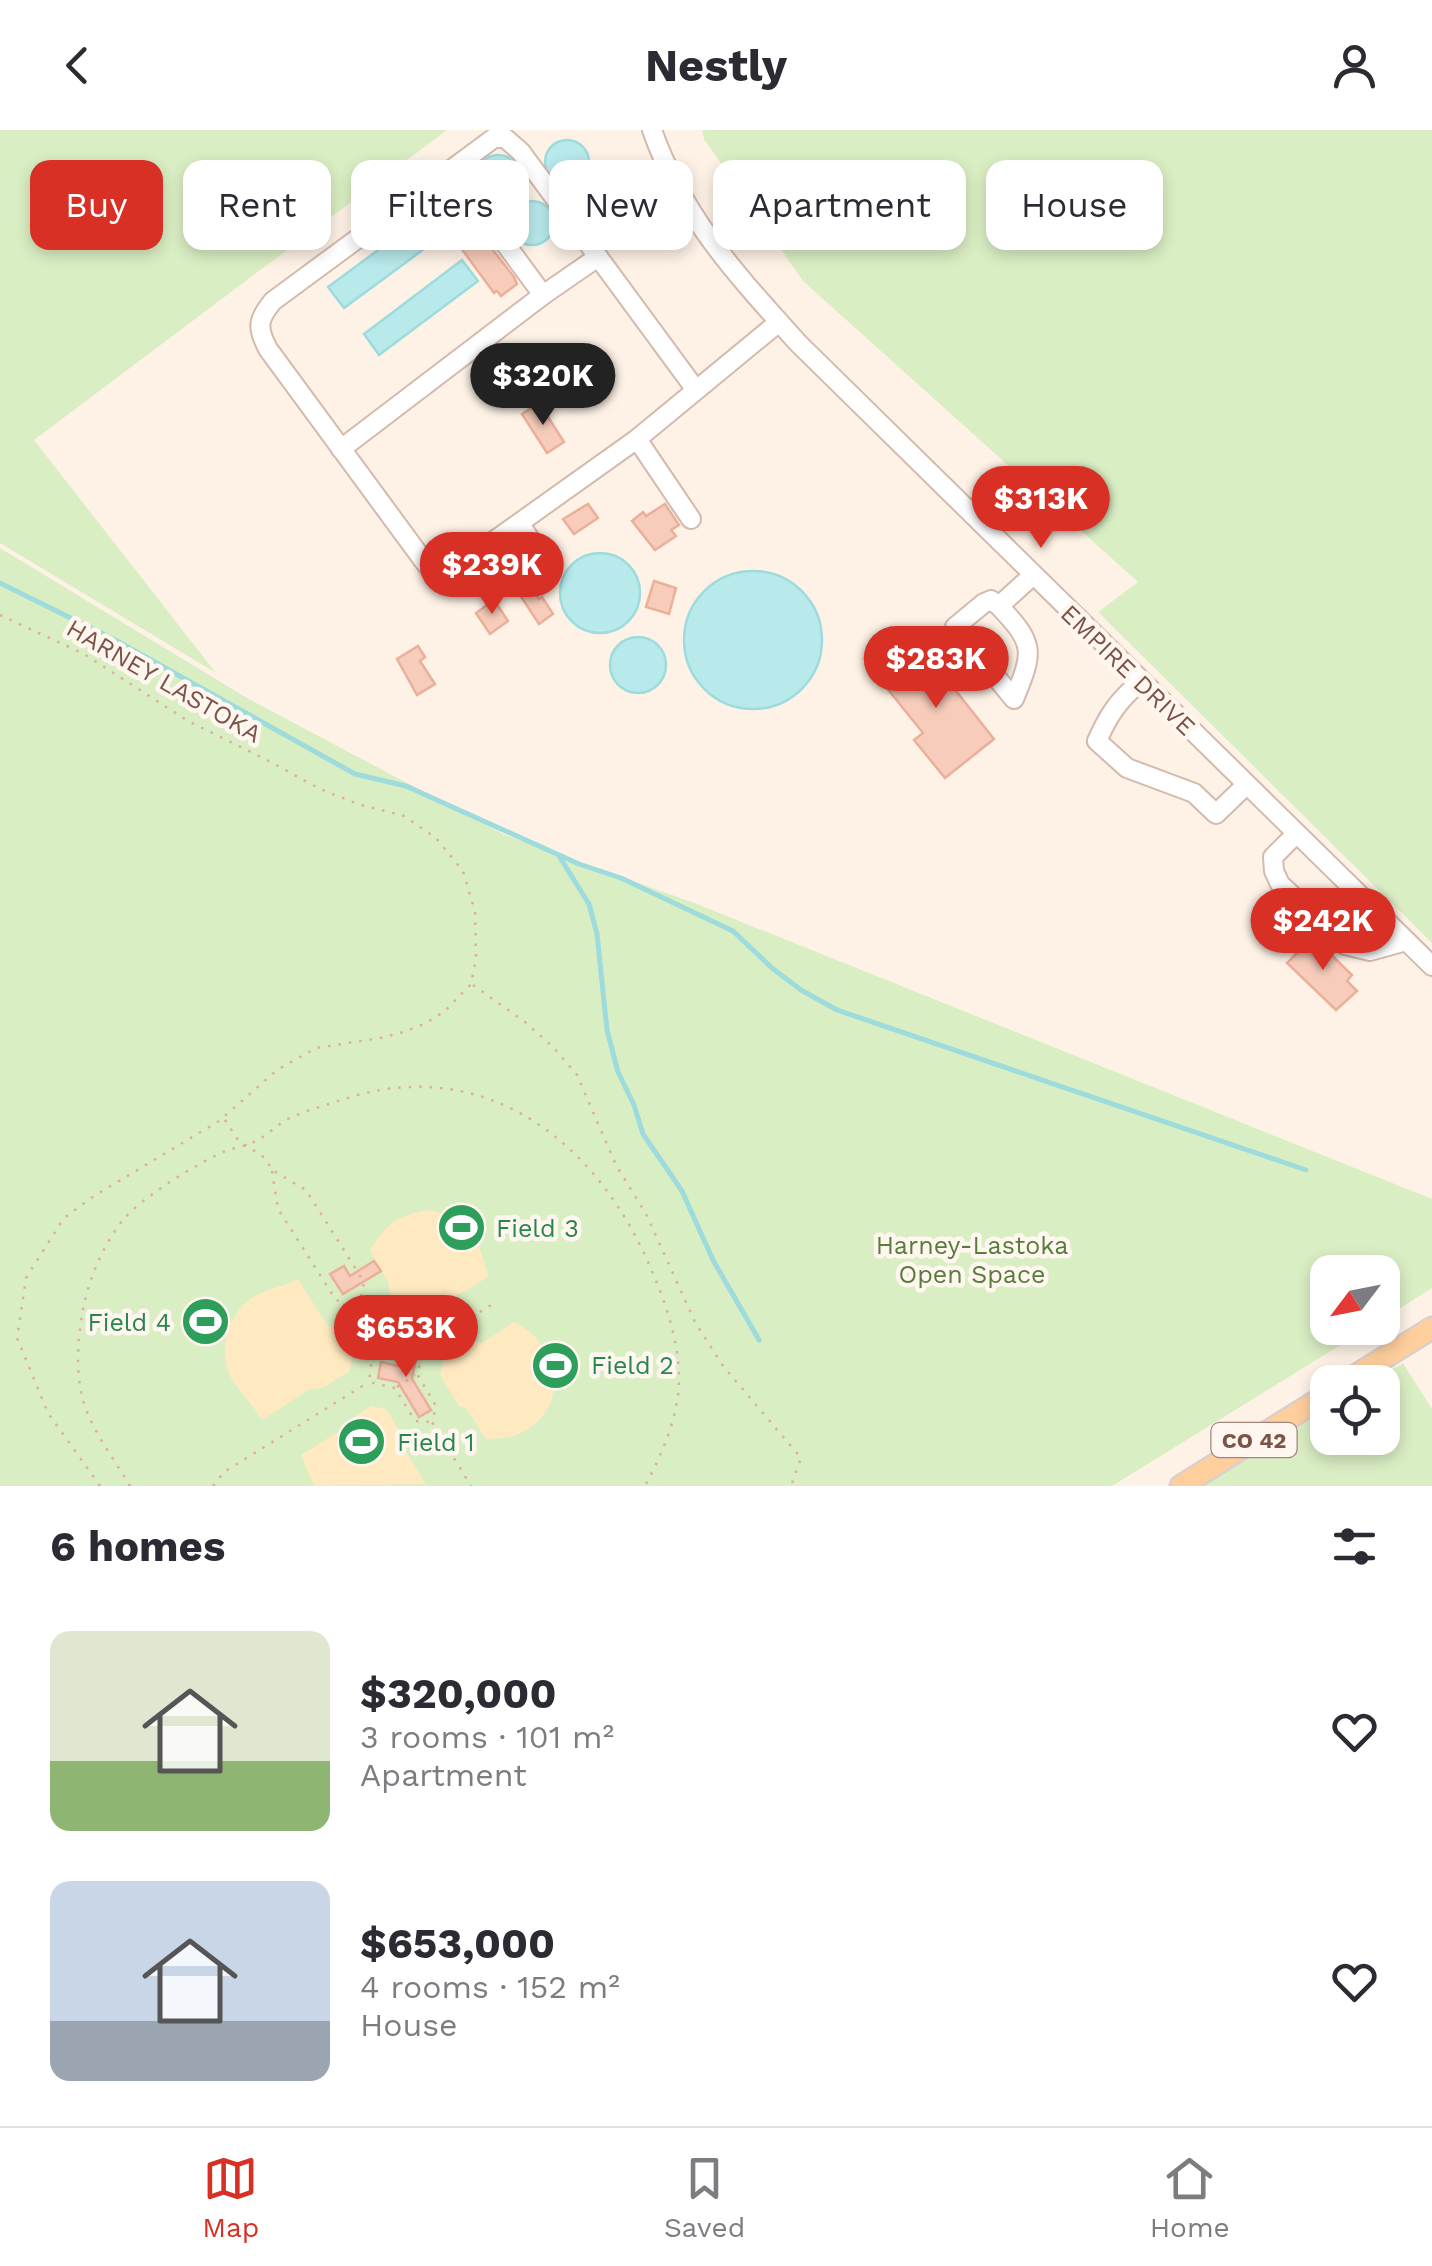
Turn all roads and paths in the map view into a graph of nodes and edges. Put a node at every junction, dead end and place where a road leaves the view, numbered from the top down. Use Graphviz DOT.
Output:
graph roads {
  1 [pos="652,130"];
  2 [pos="464,160"];
  3 [pos="527,160"];
  4 [pos="529,163"];
  5 [pos="351,244"];
  6 [pos="509,250"];
  7 [pos="598,256"];
  8 [pos="543,296"];
  9 [pos="779,322"];
  10 [pos="696,390"];
  11 [pos="638,438"];
  12 [pos="342,449"];
  13 [pos="690,519"];
  14 [pos="520,524"];
  15 [pos="549,569"];
  16 [pos="1032,576"];
  17 [pos="999,606"];
  18 [pos="0,615"];
  19 [pos="1140,682"];
  20 [pos="1246,786"];
  21 [pos="1296,834"];
  22 [pos="1406,941"];
  23 [pos="1432,966"];
  24 [pos="471,984"];
  25 [pos="223,1118"];
  26 [pos="247,1146"];
  27 [pos="272,1170"];
  28 [pos="496,1302"];
  29 [pos="358,1307"];
  30 [pos="1432,1328"];
  31 [pos="376,1332"];
  32 [pos="424,1346"];
  33 [pos="1372,1365"];
  34 [pos="417,1374"];
  35 [pos="368,1382"];
  36 [pos="396,1388"];
  37 [pos="1310,1405"];
  38 [pos="432,1422"];
  39 [pos="100,1486"];
  40 [pos="130,1486"];
  41 [pos="212,1486"];
  42 [pos="471,1486"];
  43 [pos="644,1486"];
  44 [pos="790,1486"];
  45 [pos="1181,1486"];
  1 -- 9 [label="street, EMPIRE DRIVE"];
  2 -- 3 [label="street"];
  4 -- 7 [label="street"];
  5 -- 12 [label="street"];
  6 -- 8 [label="street"];
  7 -- 8 [label="street"];
  7 -- 10 [label="street"];
  8 -- 12 [label="street"];
  9 -- 10 [label="street"];
  9 -- 16 [label="street, EMPIRE DRIVE"];
  10 -- 11 [label="street"];
  11 -- 13 [label="street"];
  11 -- 14 [label="street"];
  12 -- 14 [label="street"];
  14 -- 15 [label="street"];
  16 -- 17 [label="street"];
  16 -- 19 [label="street, EMPIRE DRIVE"];
  17 -- 17 [label="street"];
  18 -- 24 [label="path, HARNEY LASTOKA"];
  19 -- 20 [label="street, EMPIRE DRIVE"];
  19 -- 20 [label="street"];
  20 -- 21 [label="street, EMPIRE DRIVE"];
  21 -- 22 [label="street, EMPIRE DRIVE"];
  21 -- 22 [label="street"];
  22 -- 23 [label="street, EMPIRE DRIVE"];
  24 -- 25 [label="path"];
  24 -- 44 [label="path"];
  25 -- 26 [label="path"];
  25 -- 39 [label="path"];
  26 -- 27 [label="path"];
  26 -- 40 [label="path"];
  26 -- 43 [label="path"];
  27 -- 29 [label="path"];
  27 -- 29 [label="path"];
  28 -- 32 [label="path"];
  29 -- 31 [label="path"];
  30 -- 33 [label="main road"];
  31 -- 32 [label="path"];
  31 -- 35 [label="path"];
  32 -- 34 [label="path"];
  34 -- 36 [label="path"];
  34 -- 38 [label="path"];
  35 -- 36 [label="path"];
  35 -- 41 [label="path"];
  36 -- 38 [label="path"];
  37 -- 45 [label="main road, CO 42"];
  38 -- 42 [label="path"];
}
